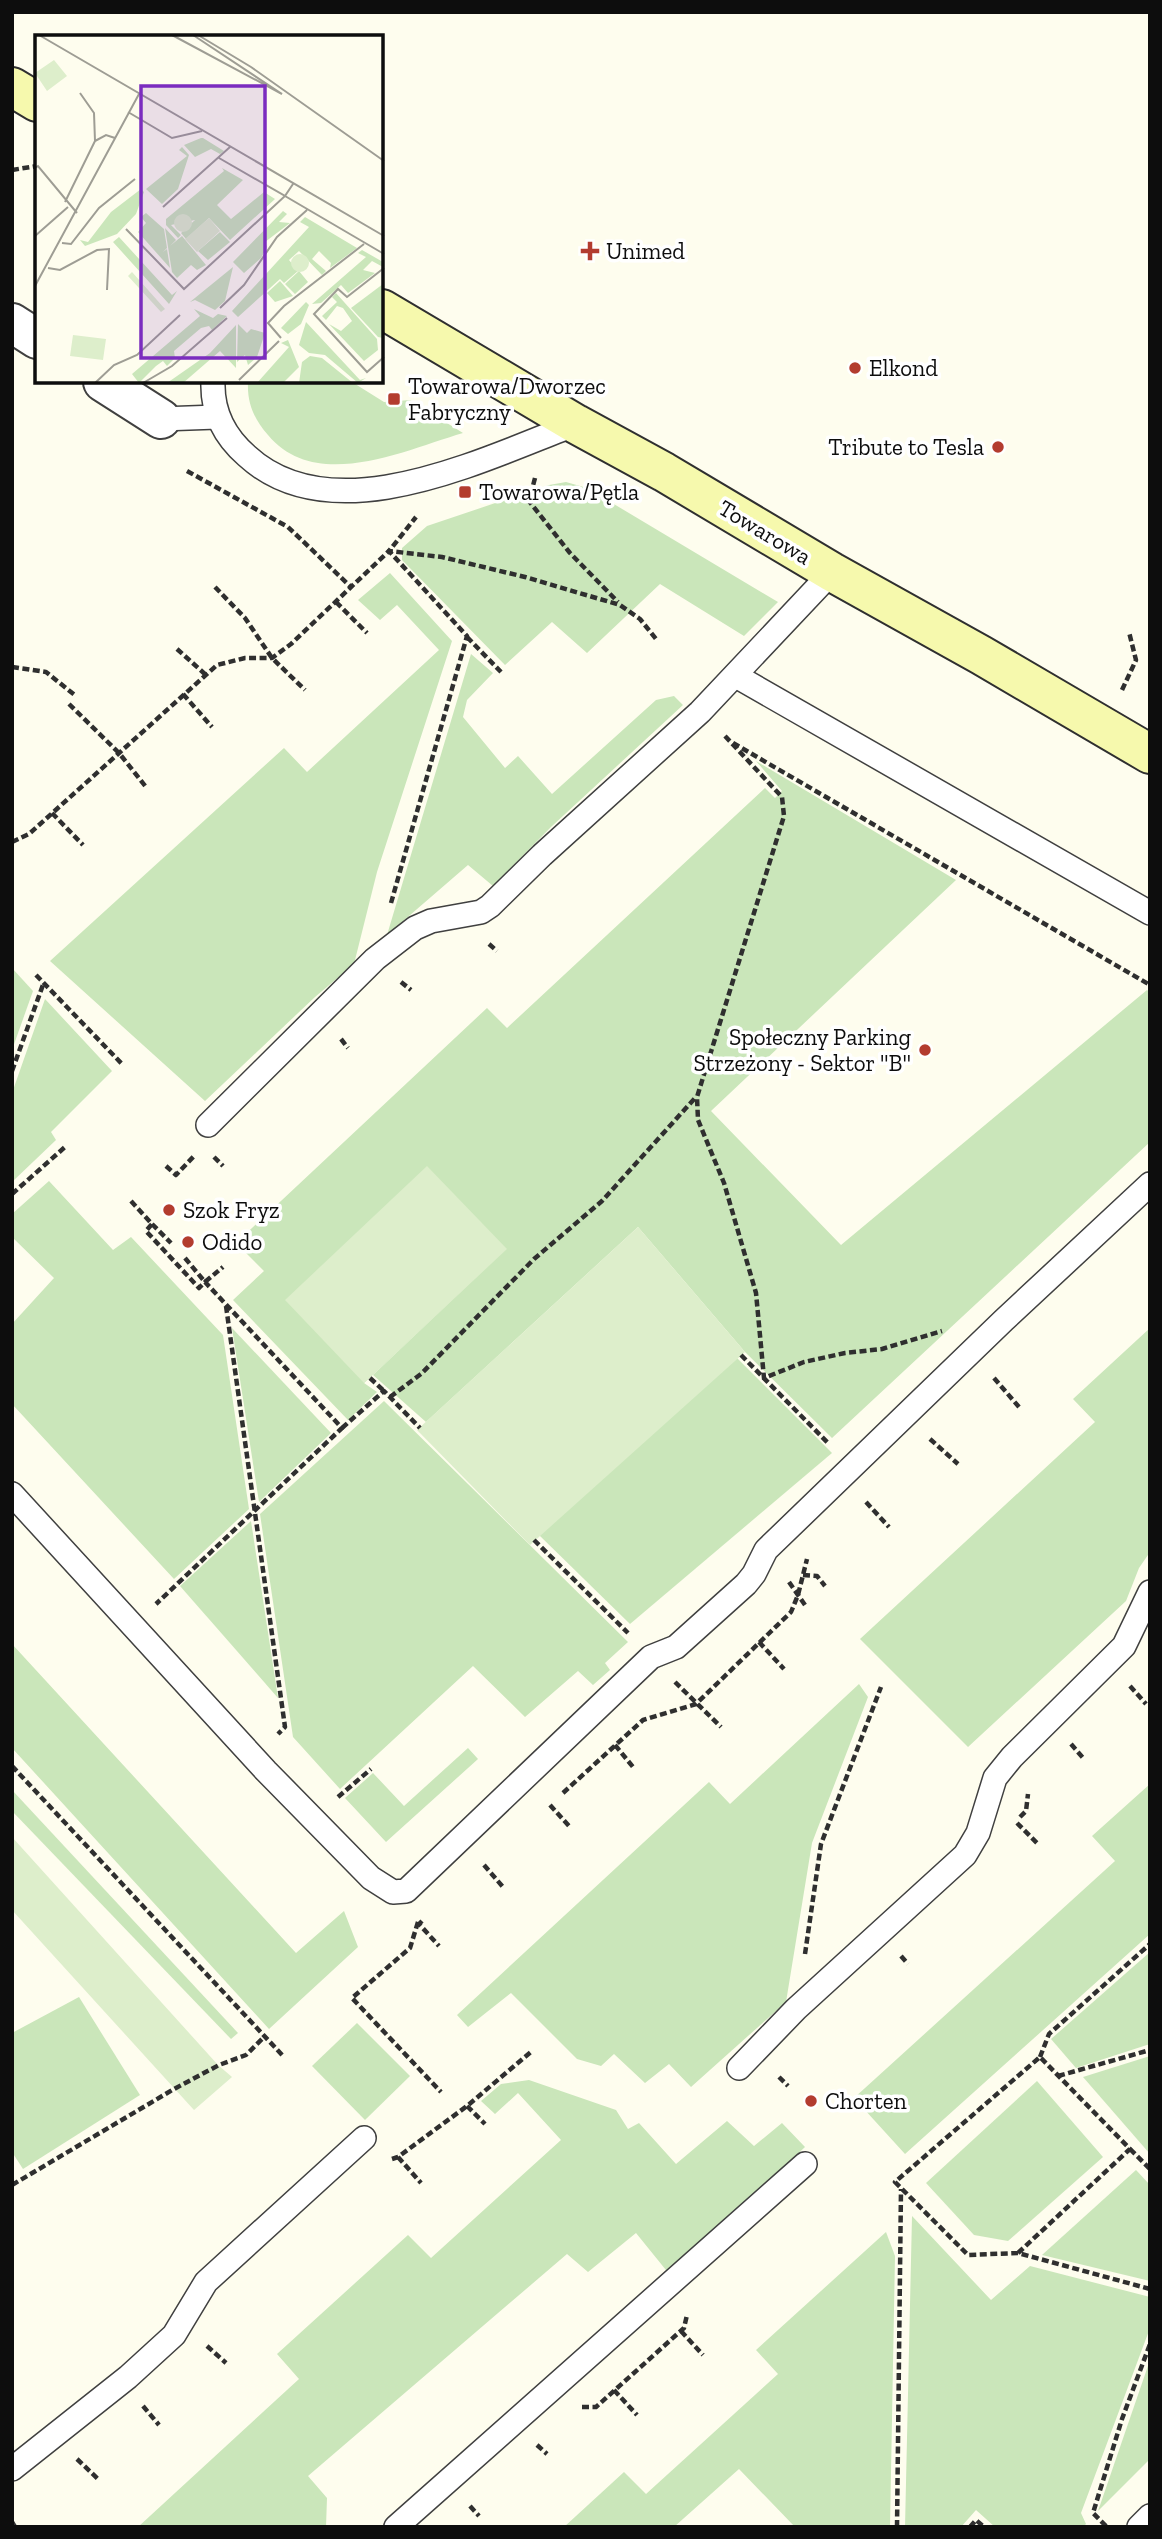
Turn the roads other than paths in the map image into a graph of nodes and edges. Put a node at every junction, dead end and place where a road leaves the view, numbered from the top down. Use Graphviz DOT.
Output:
graph roads {
  1 [pos="12,87"];
  2 [pos="35,101"];
  3 [pos="383,310"];
  4 [pos="12,323"];
  5 [pos="35,337"];
  6 [pos="105,383"];
  7 [pos="213,383"];
  8 [pos="217,417"];
  9 [pos="161,419"];
  10 [pos="576,424"];
  11 [pos="832,572"];
  12 [pos="736,676"];
  13 [pos="1150,754"];
  14 [pos="1150,913"];
  15 [pos="208,1125"];
  16 [pos="1150,1184"];
  17 [pos="12,1494"];
  18 [pos="1150,1592"];
  19 [pos="739,2068"];
  20 [pos="364,2138"];
  21 [pos="806,2164"];
  22 [pos="12,2469"];
  23 [pos="1150,2516"];
  24 [pos="396,2527"];
  25 [pos="1139,2527"];
  1 -- 2 [label="main road"];
  3 -- 10 [label="main road, Towarowa"];
  4 -- 5 [label="street"];
  6 -- 9 [label="street"];
  7 -- 8 [label="lane"];
  8 -- 9 [label="lane"];
  8 -- 10 [label="lane"];
  10 -- 11 [label="main road, Towarowa"];
  11 -- 12 [label="lane"];
  11 -- 13 [label="main road, Towarowa"];
  12 -- 14 [label="lane"];
  12 -- 15 [label="lane"];
  16 -- 17 [label="lane"];
  18 -- 19 [label="lane"];
  20 -- 22 [label="lane"];
  21 -- 24 [label="lane"];
  23 -- 25 [label="lane"];
}
